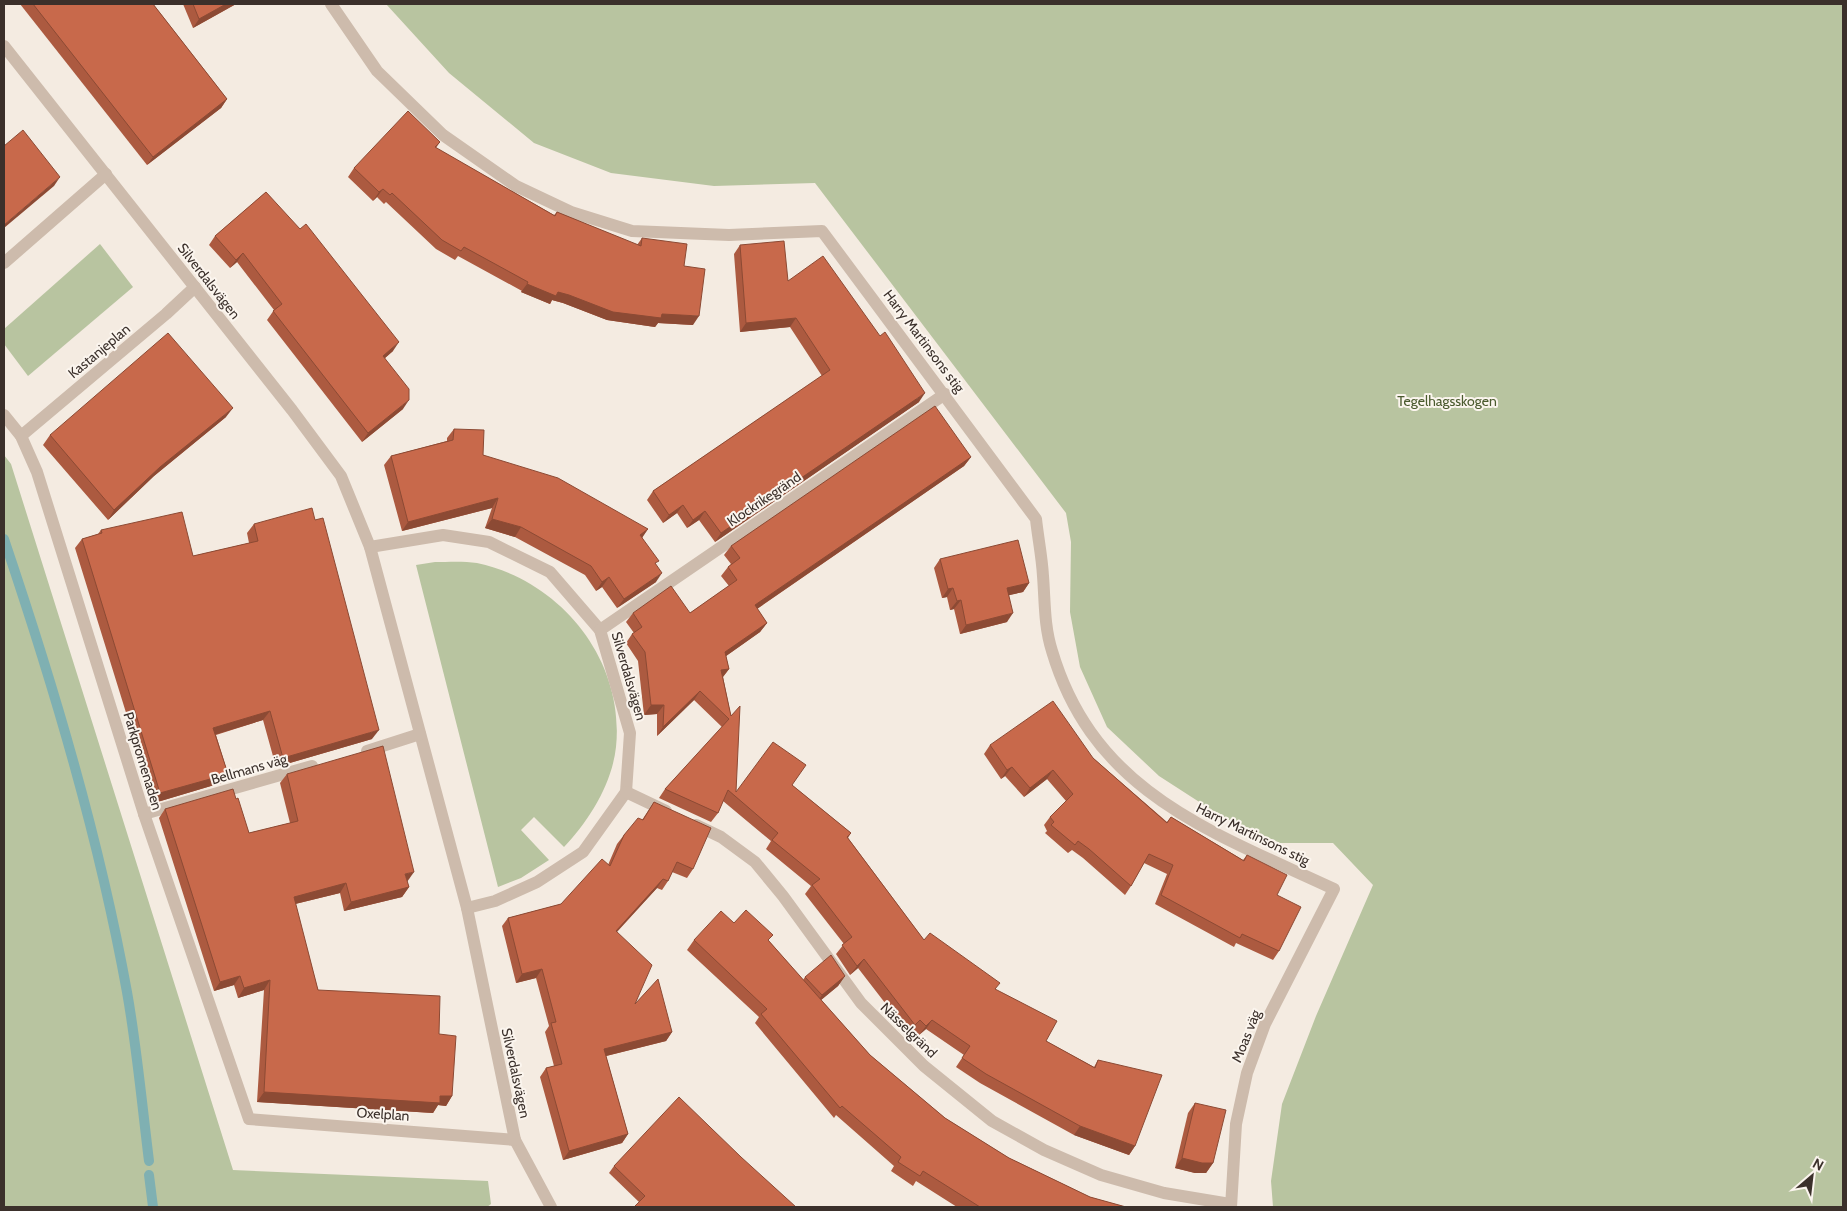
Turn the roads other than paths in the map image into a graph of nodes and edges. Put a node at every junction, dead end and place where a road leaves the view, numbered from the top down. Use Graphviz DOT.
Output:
graph roads {
  1 [pos="331,4"];
  2 [pos="4,46"];
  3 [pos="106,174"];
  4 [pos="4,263"];
  5 [pos="195,287"];
  6 [pos="945,394"];
  7 [pos="4,415"];
  8 [pos="21,436"];
  9 [pos="370,547"];
  10 [pos="600,630"];
  11 [pos="420,734"];
  12 [pos="358,753"];
  13 [pos="321,764"];
  14 [pos="626,792"];
  15 [pos="144,814"];
  16 [pos="1334,889"];
  17 [pos="467,908"];
  18 [pos="249,1119"];
  19 [pos="515,1140"];
  20 [pos="549,1206"];
  21 [pos="1231,1206"];
  1 -- 6 [label="street, Harry Martinsons stig"];
  2 -- 3 [label="street, Silverdalsvägen"];
  3 -- 4 [label="street"];
  3 -- 5 [label="street, Silverdalsvägen"];
  5 -- 8 [label="street, Kastanjeplan"];
  5 -- 9 [label="street, Silverdalsvägen"];
  6 -- 10 [label="street, Klockrikegränd"];
  6 -- 16 [label="street, Harry Martinsons stig"];
  7 -- 8 [label="street, Parkpromenaden"];
  8 -- 15 [label="street, Parkpromenaden"];
  9 -- 10 [label="street, Silverdalsvägen"];
  9 -- 11 [label="street, Silverdalsvägen"];
  10 -- 14 [label="street, Silverdalsvägen"];
  11 -- 12 [label="street"];
  11 -- 17 [label="street, Silverdalsvägen"];
  13 -- 15 [label="street, Bellmans väg"];
  14 -- 17 [label="street"];
  14 -- 21 [label="street, Nässelgränd"];
  15 -- 18 [label="street, Parkpromenaden"];
  16 -- 21 [label="street, Moas väg"];
  17 -- 19 [label="street, Silverdalsvägen"];
  18 -- 19 [label="street, Oxelplan"];
  19 -- 20 [label="street, Silverdalsvägen"];
}
